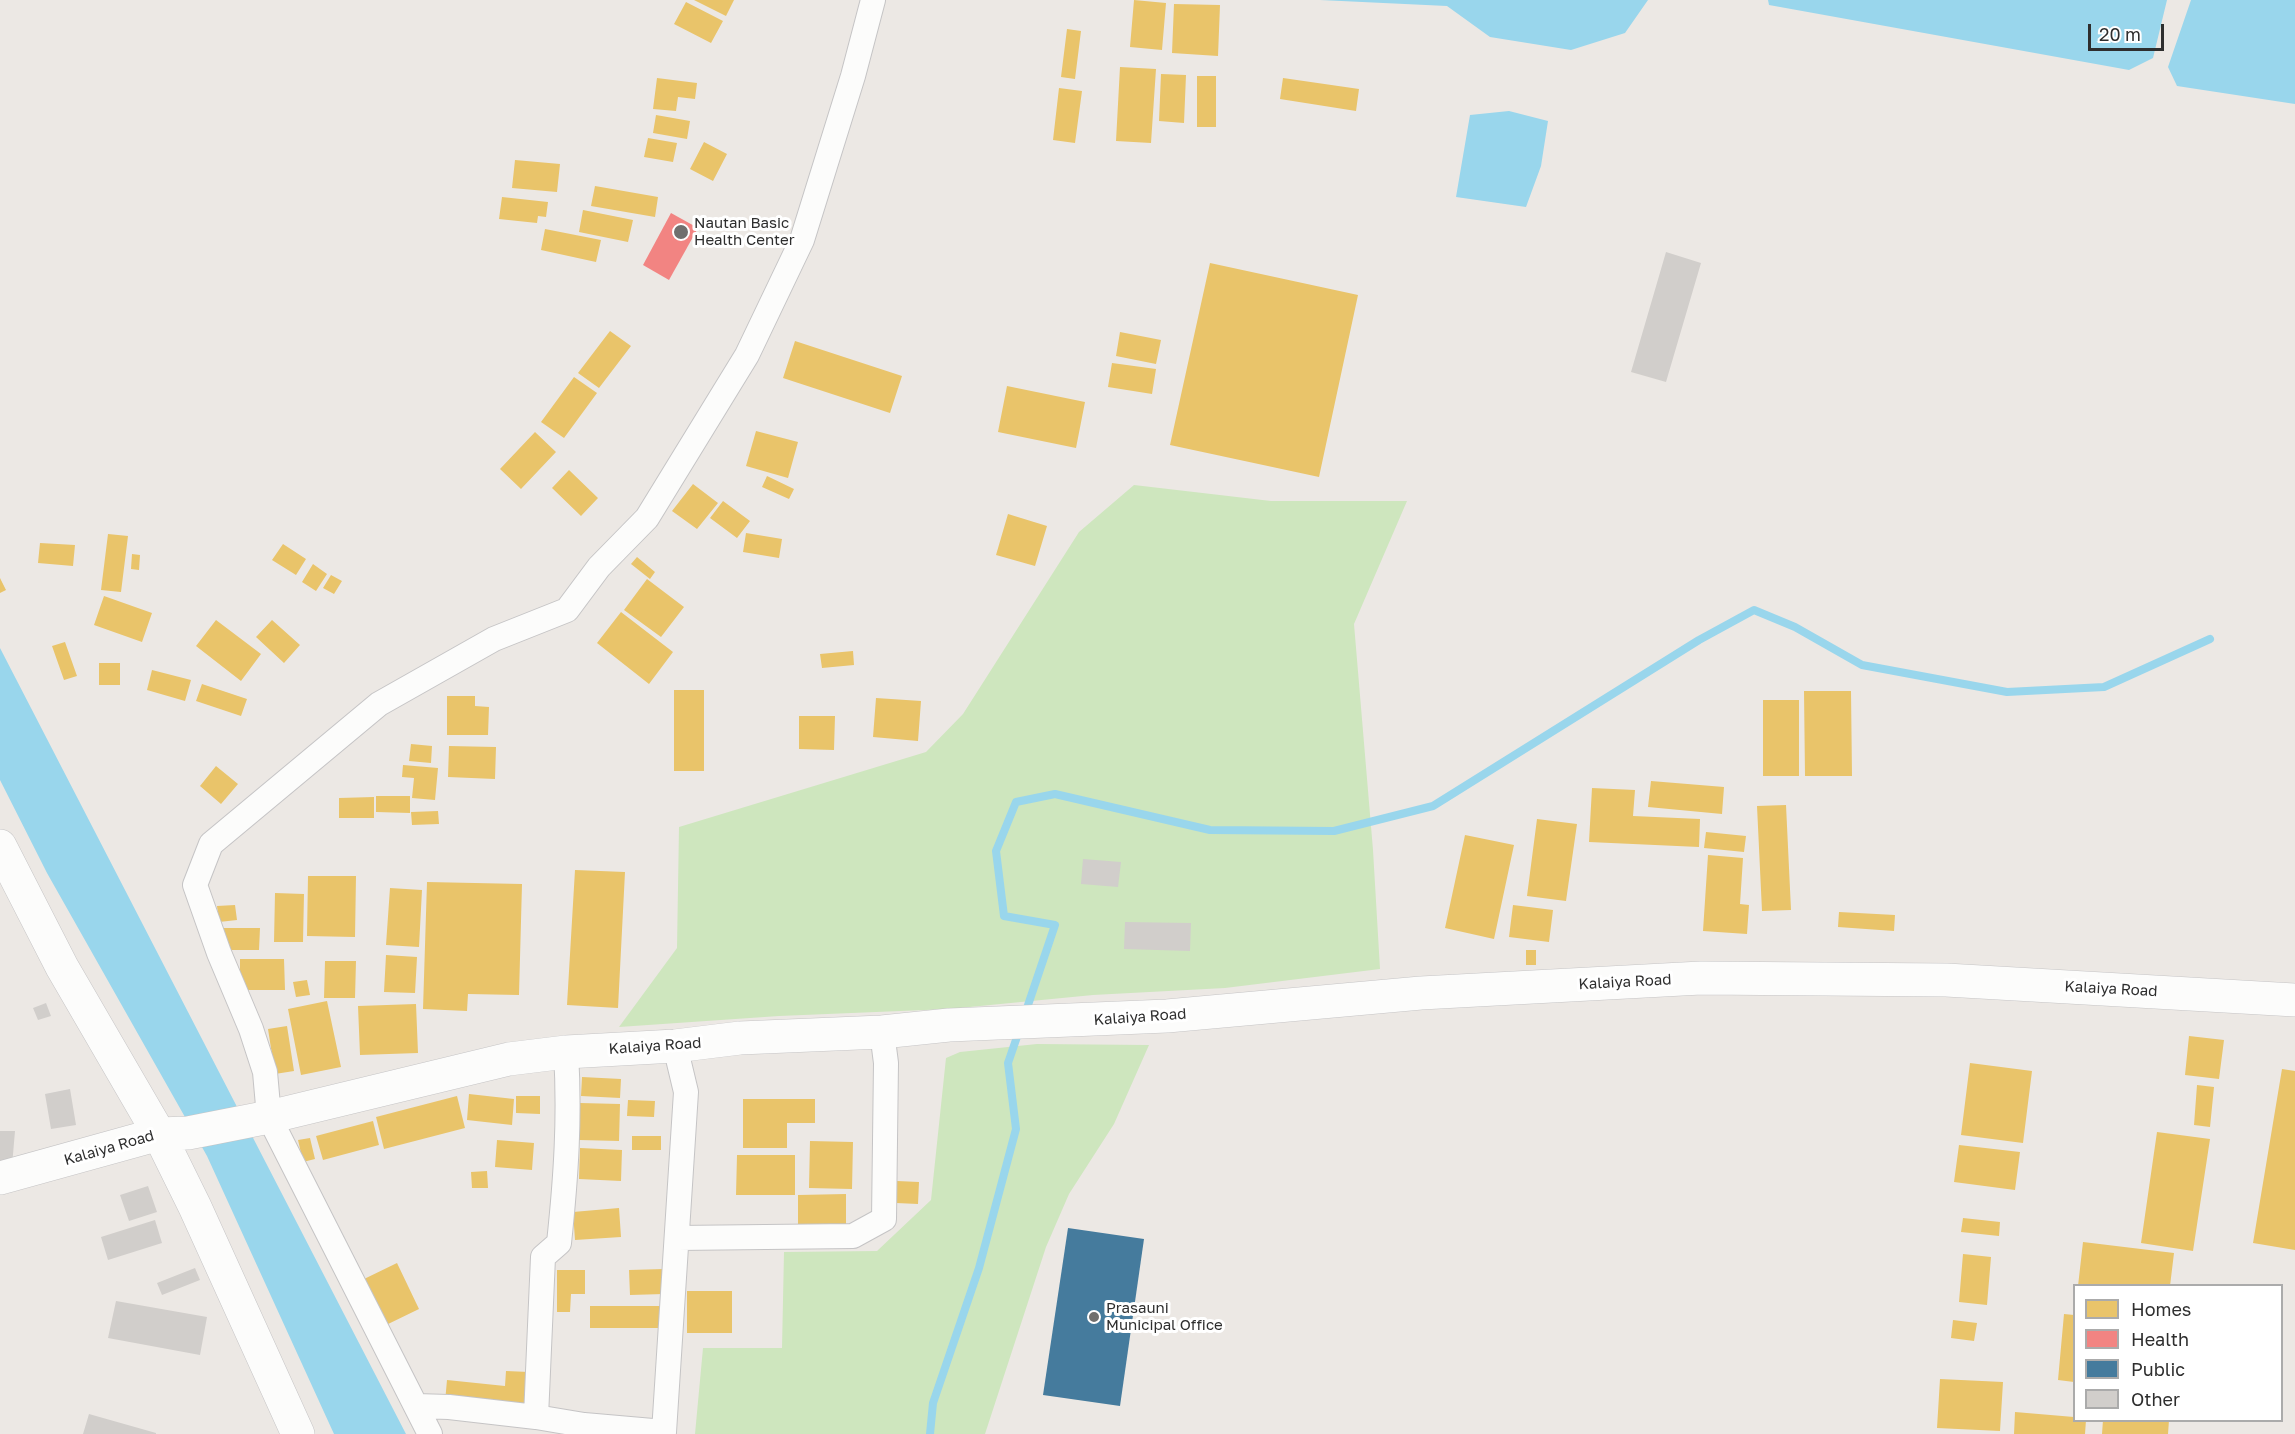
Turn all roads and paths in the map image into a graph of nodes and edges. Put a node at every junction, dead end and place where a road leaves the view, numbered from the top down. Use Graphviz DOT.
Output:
graph roads {
  1 [pos="873,0"];
  2 [pos="5,865"];
  3 [pos="2295,1000"];
  4 [pos="882,1032"];
  5 [pos="675,1046"];
  6 [pos="566,1052"];
  7 [pos="269,1117"];
  8 [pos="174,1133"];
  9 [pos="0,1178"];
  10 [pos="678,1238"];
  11 [pos="416,1406"];
  12 [pos="536,1417"];
  13 [pos="298,1434"];
  14 [pos="430,1434"];
  1 -- 7 [label="street"];
  2 -- 8 [label="main road"];
  3 -- 4 [label="main road, Kalaiya Road"];
  4 -- 5 [label="main road, Kalaiya Road"];
  4 -- 10 [label="street"];
  5 -- 6 [label="main road, Kalaiya Road"];
  5 -- 10 [label="street"];
  6 -- 7 [label="main road, Kalaiya Road"];
  6 -- 12 [label="street"];
  7 -- 8 [label="main road, Kalaiya Road"];
  7 -- 11 [label="street"];
  8 -- 9 [label="main road, Kalaiya Road"];
  8 -- 13 [label="main road"];
  10 -- 12 [label="street"];
  11 -- 12 [label="street"];
  11 -- 14 [label="street"];
}
